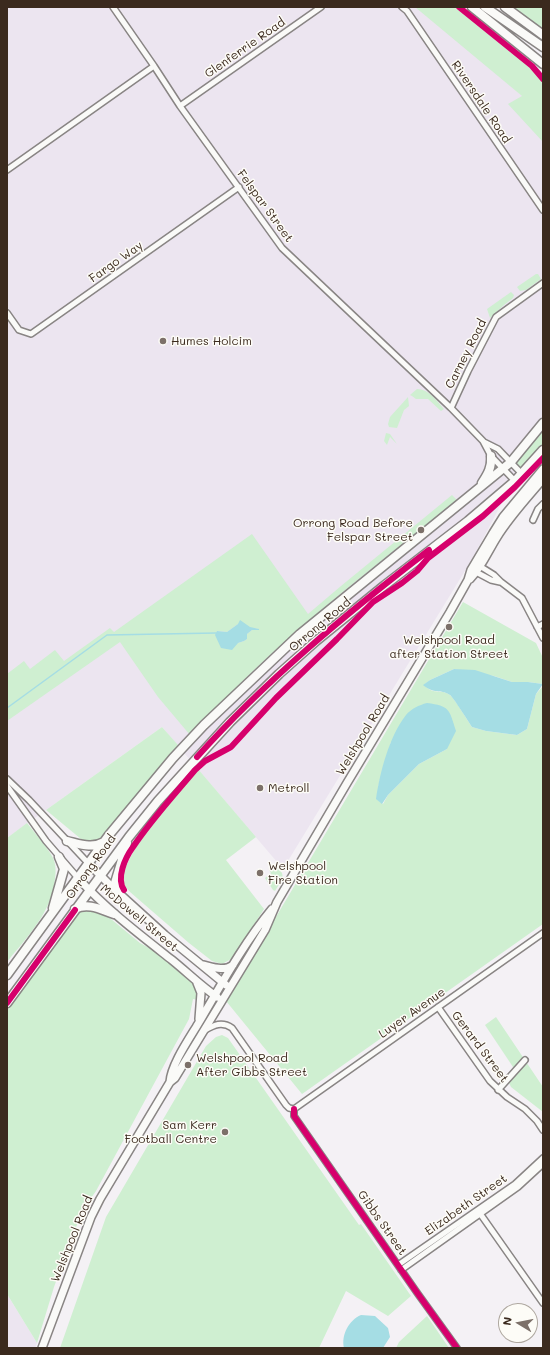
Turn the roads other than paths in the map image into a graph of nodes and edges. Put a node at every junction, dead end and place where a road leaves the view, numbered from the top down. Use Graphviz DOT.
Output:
graph roads {
  1 [pos="113,7"];
  2 [pos="321,7"];
  3 [pos="402,7"];
  4 [pos="472,7"];
  5 [pos="484,7"];
  6 [pos="505,7"];
  7 [pos="543,35"];
  8 [pos="543,47"];
  9 [pos="543,64"];
  10 [pos="154,66"];
  11 [pos="180,106"];
  12 [pos="7,170"];
  13 [pos="239,187"];
  14 [pos="543,210"];
  15 [pos="543,284"];
  16 [pos="7,313"];
  17 [pos="451,408"];
  18 [pos="543,423"];
  19 [pos="483,442"];
  20 [pos="543,450"];
  21 [pos="491,456"];
  22 [pos="511,462"];
  23 [pos="504,468"];
  24 [pos="543,469"];
  25 [pos="522,474"];
  26 [pos="543,479"];
  27 [pos="515,481"];
  28 [pos="472,494"];
  29 [pos="543,504"];
  30 [pos="533,520"];
  31 [pos="476,568"];
  32 [pos="543,624"];
  33 [pos="537,627"];
  34 [pos="543,638"];
  35 [pos="7,779"];
  36 [pos="7,786"];
  37 [pos="129,837"];
  38 [pos="67,841"];
  39 [pos="105,841"];
  40 [pos="59,857"];
  41 [pos="88,863"];
  42 [pos="100,875"];
  43 [pos="78,878"];
  44 [pos="89,890"];
  45 [pos="119,893"];
  46 [pos="278,902"];
  47 [pos="75,910"];
  48 [pos="114,914"];
  49 [pos="51,915"];
  50 [pos="543,934"];
  51 [pos="199,963"];
  52 [pos="234,964"];
  53 [pos="7,975"];
  54 [pos="197,982"];
  55 [pos="223,982"];
  56 [pos="230,988"];
  57 [pos="215,996"];
  58 [pos="223,1001"];
  59 [pos="7,1003"];
  60 [pos="438,1007"];
  61 [pos="199,1022"];
  62 [pos="204,1031"];
  63 [pos="525,1060"];
  64 [pos="170,1082"];
  65 [pos="498,1090"];
  66 [pos="294,1109"];
  67 [pos="543,1129"];
  68 [pos="543,1158"];
  69 [pos="543,1164"];
  70 [pos="479,1212"];
  71 [pos="400,1267"];
  72 [pos="543,1303"];
  73 [pos="42,1348"];
  74 [pos="457,1348"];
  1 -- 10 [label="street, Felspar Street"];
  2 -- 11 [label="street, Glenferrie Road"];
  3 -- 14 [label="street, Riversdale Road"];
  4 -- 9 [label="highway"];
  5 -- 8 [label="highway"];
  6 -- 7 [label="highway"];
  10 -- 11 [label="street, Felspar Street"];
  10 -- 12 [label="street"];
  11 -- 13 [label="street, Felspar Street"];
  13 -- 16 [label="street, Fargo Way"];
  13 -- 17 [label="street, Felspar Street"];
  15 -- 17 [label="street, Carney Road"];
  17 -- 19 [label="street, Felspar Street"];
  18 -- 22 [label="highway, Orrong Road"];
  19 -- 21 [label="street, Felspar Street"];
  19 -- 22 [label="street, Felspar Street"];
  20 -- 25 [label="highway, Orrong Road"];
  21 -- 23 [label="street, Felspar Street"];
  21 -- 28 [label="highway"];
  22 -- 23 [label="highway, Orrong Road"];
  22 -- 25 [label="street, Felspar Street"];
  23 -- 27 [label="street, Felspar Street"];
  23 -- 28 [label="highway, Orrong Road"];
  24 -- 31 [label="main road"];
  25 -- 27 [label="highway, Orrong Road"];
  26 -- 31 [label="main road"];
  27 -- 37 [label="highway, Orrong Road"];
  28 -- 39 [label="highway, Orrong Road"];
  29 -- 30 [label="street"];
  31 -- 33 [label="street"];
  31 -- 46 [label="main road, Welshpool Road"];
  32 -- 33 [label="street"];
  33 -- 34 [label="street"];
  35 -- 38 [label="street, McDowell Street"];
  36 -- 40 [label="street, McDowell Street"];
  37 -- 42 [label="highway, Orrong Road"];
  37 -- 45 [label="highway"];
  38 -- 39 [label="highway"];
  38 -- 41 [label="street, McDowell Street"];
  39 -- 41 [label="highway, Orrong Road"];
  40 -- 43 [label="street, McDowell Street"];
  40 -- 49 [label="highway"];
  41 -- 42 [label="main road, McDowell Street"];
  41 -- 43 [label="highway, Orrong Road"];
  42 -- 44 [label="highway, Orrong Road"];
  42 -- 45 [label="main road, McDowell Street"];
  43 -- 44 [label="main road, McDowell Street"];
  43 -- 49 [label="highway, Orrong Road"];
  44 -- 47 [label="highway, Orrong Road"];
  44 -- 48 [label="main road, McDowell Street"];
  45 -- 51 [label="main road, McDowell Street"];
  46 -- 52 [label="main road, Welshpool Road"];
  46 -- 56 [label="main road, Welshpool Road"];
  47 -- 48 [label="highway"];
  47 -- 59 [label="highway, Orrong Road"];
  48 -- 54 [label="main road, McDowell Street"];
  49 -- 53 [label="highway, Orrong Road"];
  50 -- 60 [label="street, Luyer Avenue"];
  51 -- 52 [label="main road"];
  51 -- 55 [label="main road, McDowell Street"];
  52 -- 55 [label="main road, Welshpool Road"];
  54 -- 57 [label="main road, McDowell Street"];
  54 -- 61 [label="main road"];
  55 -- 56 [label="main road, McDowell Street"];
  55 -- 57 [label="main road, Welshpool Road"];
  56 -- 58 [label="main road, Welshpool Road"];
  57 -- 58 [label="main road, McDowell Street"];
  57 -- 61 [label="main road, Welshpool Road"];
  58 -- 62 [label="main road, Welshpool Road"];
  60 -- 65 [label="street, Gerard Street"];
  60 -- 66 [label="street, Luyer Avenue"];
  61 -- 64 [label="main road, Welshpool Road"];
  62 -- 64 [label="main road, Welshpool Road"];
  62 -- 66 [label="street, Gibbs Street"];
  63 -- 65 [label="street"];
  64 -- 73 [label="main road, Welshpool Road"];
  65 -- 67 [label="street, Gerard Street"];
  66 -- 71 [label="street, Gibbs Street"];
  68 -- 70 [label="street, Elizabeth Street"];
  69 -- 70 [label="street, Elizabeth Street"];
  70 -- 71 [label="street, Elizabeth Street"];
  70 -- 72 [label="street"];
  71 -- 74 [label="street, Gibbs Street"];
}
